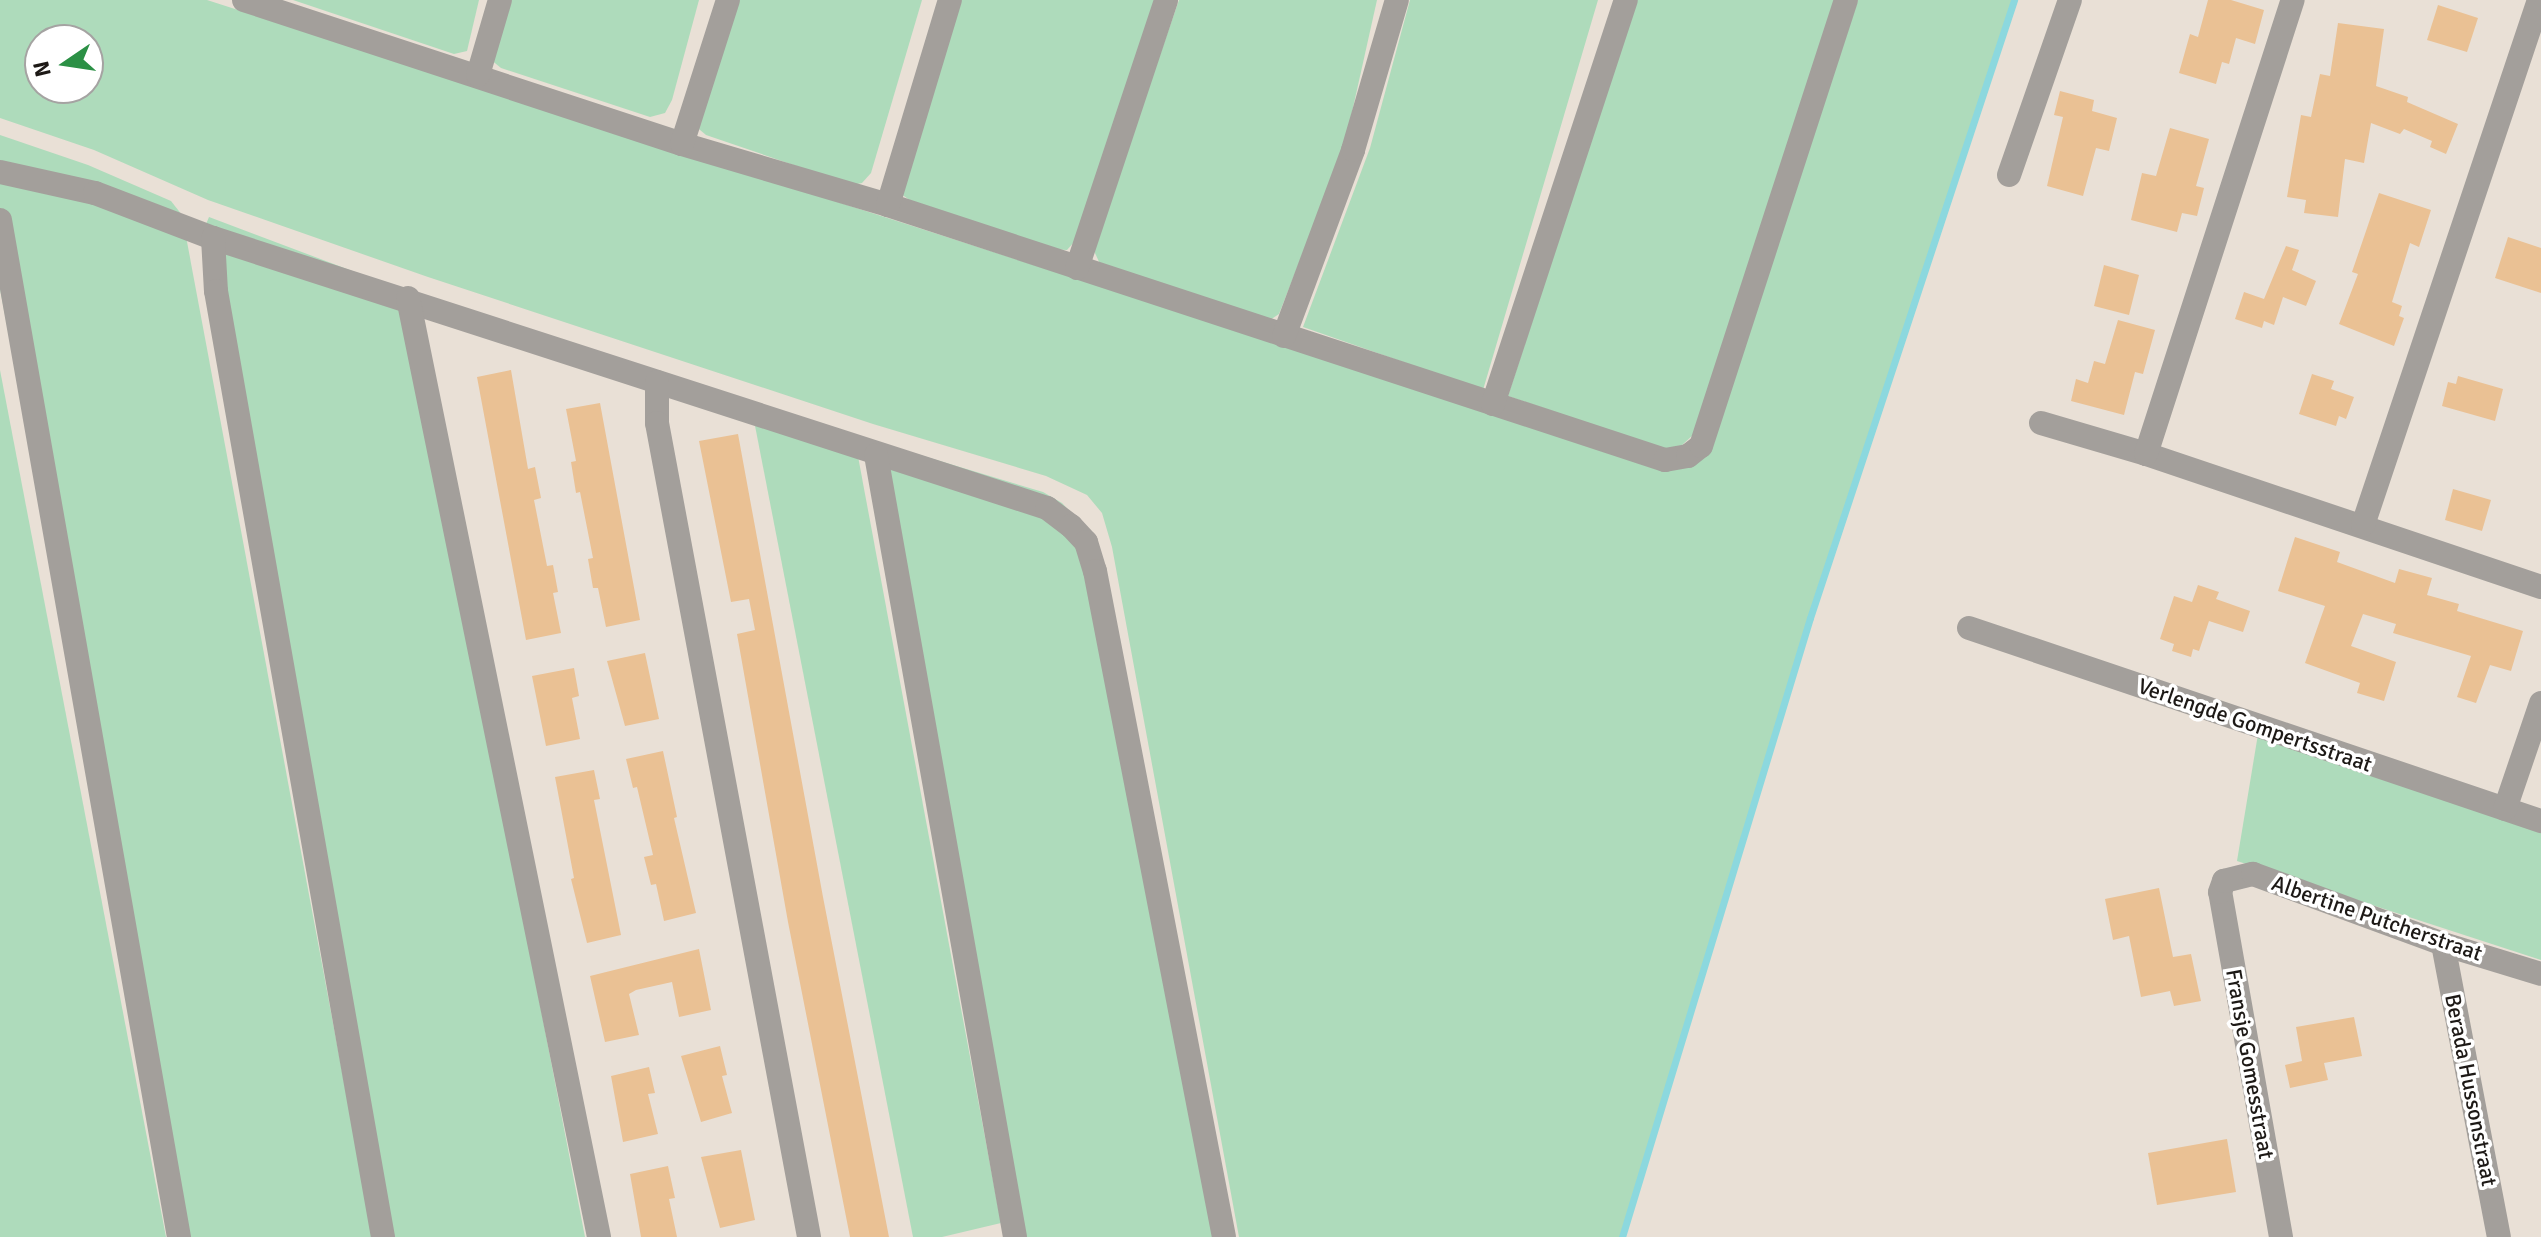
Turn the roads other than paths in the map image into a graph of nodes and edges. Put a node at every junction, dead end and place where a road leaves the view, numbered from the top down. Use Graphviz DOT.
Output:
graph roads {
  1 [pos="500,0"];
  2 [pos="728,0"];
  3 [pos="950,0"];
  4 [pos="1166,0"];
  5 [pos="1397,0"];
  6 [pos="1626,0"];
  7 [pos="1846,0"];
  8 [pos="2070,0"];
  9 [pos="2293,0"];
  10 [pos="2539,0"];
  11 [pos="257,2"];
  12 [pos="478,75"];
  13 [pos="682,144"];
  14 [pos="0,172"];
  15 [pos="2009,175"];
  16 [pos="888,205"];
  17 [pos="0,220"];
  18 [pos="213,238"];
  19 [pos="1077,268"];
  20 [pos="408,298"];
  21 [pos="1284,336"];
  22 [pos="657,382"];
  23 [pos="1493,404"];
  24 [pos="2041,423"];
  25 [pos="2146,454"];
  26 [pos="876,455"];
  27 [pos="2363,525"];
  28 [pos="2541,587"];
  29 [pos="1969,628"];
  30 [pos="2541,703"];
  31 [pos="2505,809"];
  32 [pos="2541,821"];
  33 [pos="2220,892"];
  34 [pos="2443,944"];
  35 [pos="2541,974"];
  36 [pos="179,1237"];
  37 [pos="383,1237"];
  38 [pos="599,1237"];
  39 [pos="809,1237"];
  40 [pos="1015,1237"];
  41 [pos="1224,1237"];
  42 [pos="2281,1237"];
  43 [pos="2499,1237"];
  1 -- 12 [label="street"];
  2 -- 13 [label="street"];
  3 -- 16 [label="street"];
  4 -- 19 [label="street"];
  5 -- 21 [label="street"];
  6 -- 23 [label="street"];
  7 -- 23 [label="street"];
  8 -- 15 [label="street"];
  9 -- 25 [label="street"];
  10 -- 27 [label="street"];
  11 -- 12 [label="street"];
  12 -- 13 [label="street"];
  13 -- 16 [label="street"];
  14 -- 18 [label="street"];
  16 -- 19 [label="street"];
  17 -- 36 [label="street"];
  18 -- 20 [label="street"];
  18 -- 37 [label="street"];
  19 -- 21 [label="street"];
  20 -- 22 [label="street"];
  20 -- 38 [label="street"];
  21 -- 23 [label="street"];
  22 -- 26 [label="street"];
  22 -- 39 [label="street"];
  24 -- 25 [label="street"];
  25 -- 27 [label="street"];
  26 -- 40 [label="street"];
  26 -- 41 [label="street"];
  27 -- 28 [label="street"];
  29 -- 31 [label="street, Verlengde Gompertsstraat"];
  30 -- 31 [label="street"];
  31 -- 32 [label="street, Verlengde Gompertsstraat"];
  33 -- 34 [label="street, Albertine Putcherstraat"];
  33 -- 42 [label="street, Fransje Gomesstraat"];
  34 -- 35 [label="street, Albertine Putcherstraat"];
  34 -- 43 [label="street, Berada Hussonstraat"];
}
